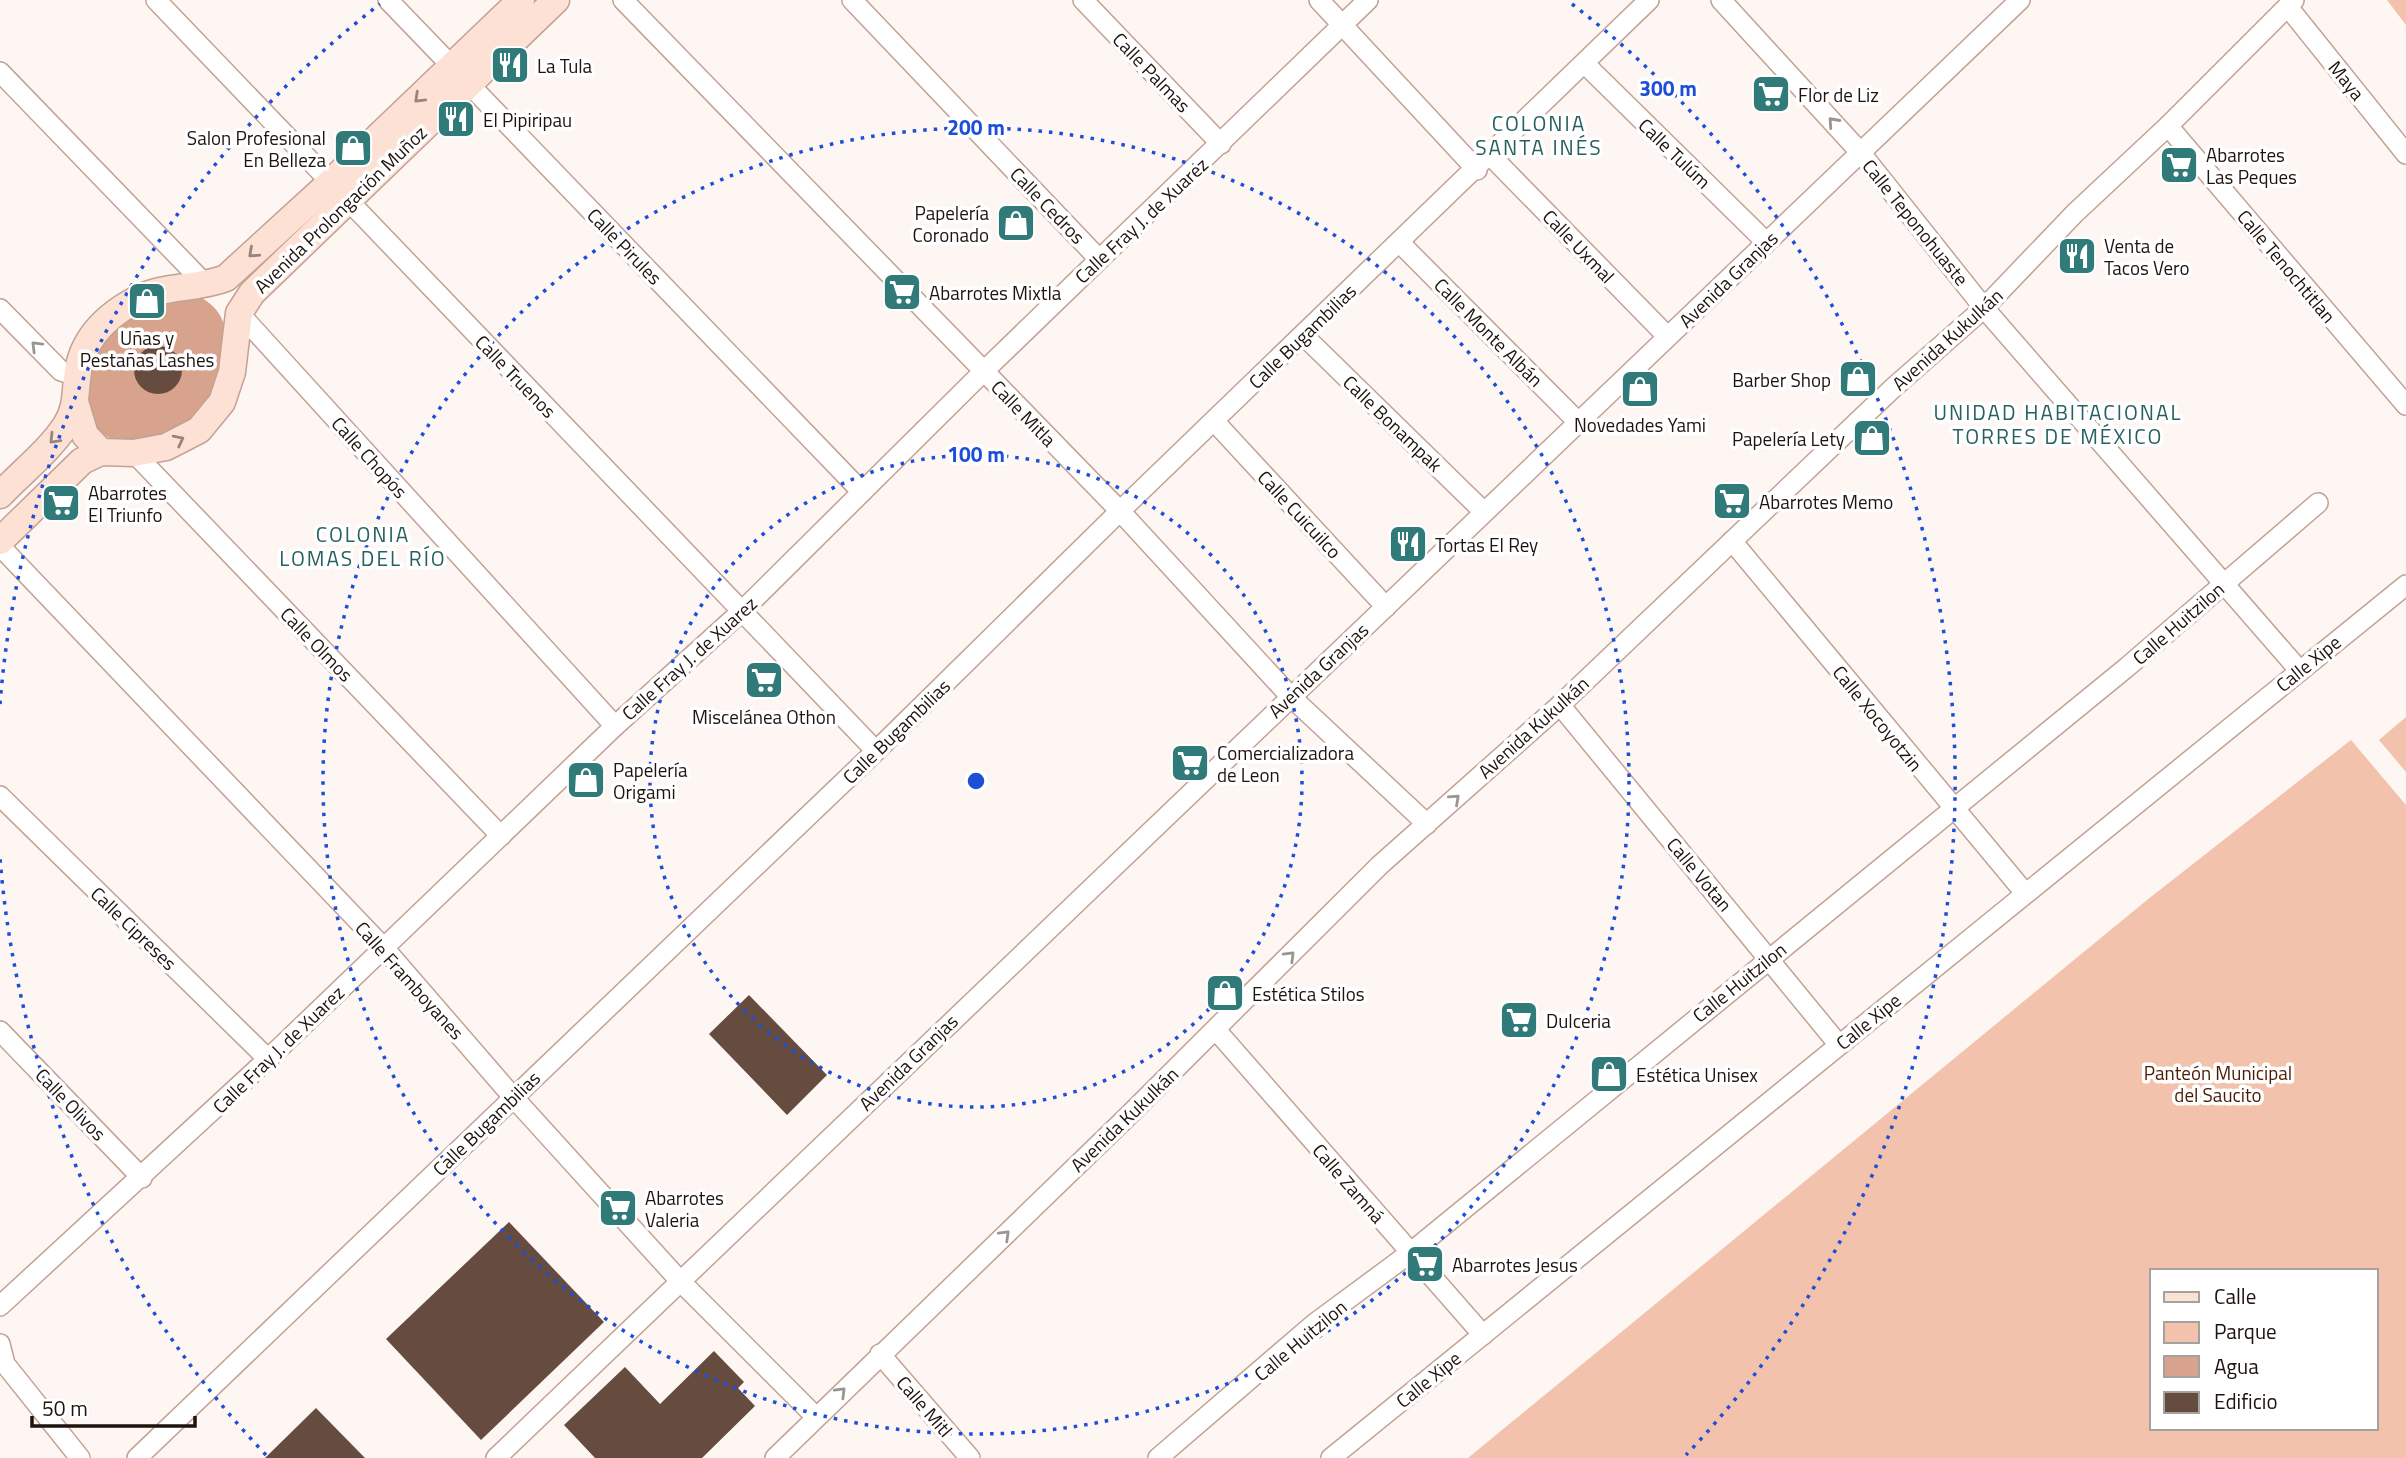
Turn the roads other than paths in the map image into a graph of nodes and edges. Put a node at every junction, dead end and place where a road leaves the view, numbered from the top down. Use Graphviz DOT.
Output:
graph roads {
  1 [pos="156,0"];
  2 [pos="388,0"];
  3 [pos="521,0"];
  4 [pos="556,0"];
  5 [pos="623,0"];
  6 [pos="852,0"];
  7 [pos="1083,0"];
  8 [pos="1318,0"];
  9 [pos="1368,0"];
  10 [pos="1650,0"];
  11 [pos="1721,0"];
  12 [pos="2020,0"];
  13 [pos="2291,3"];
  14 [pos="1342,24"];
  15 [pos="1584,64"];
  16 [pos="0,72"];
  17 [pos="461,76"];
  18 [pos="2168,126"];
  19 [pos="1222,144"];
  20 [pos="1860,152"];
  21 [pos="2406,154"];
  22 [pos="1483,162"];
  23 [pos="340,192"];
  24 [pos="1399,242"];
  25 [pos="1766,242"];
  26 [pos="1099,259"];
  27 [pos="207,286"];
  28 [pos="1984,308"];
  29 [pos="0,309"];
  30 [pos="239,313"];
  31 [pos="1303,335"];
  32 [pos="1667,336"];
  33 [pos="984,371"];
  34 [pos="77,376"];
  35 [pos="76,405"];
  36 [pos="2406,405"];
  37 [pos="1214,421"];
  38 [pos="1578,422"];
  39 [pos="101,452"];
  40 [pos="134,453"];
  41 [pos="862,492"];
  42 [pos="0,495"];
  43 [pos="2318,503"];
  44 [pos="1120,511"];
  45 [pos="1484,512"];
  46 [pos="1732,541"];
  47 [pos="0,543"];
  48 [pos="2225,583"];
  49 [pos="2406,585"];
  50 [pos="1386,607"];
  51 [pos="742,611"];
  52 [pos="2300,670"];
  53 [pos="1290,696"];
  54 [pos="1560,705"];
  55 [pos="615,726"];
  56 [pos="877,751"];
  57 [pos="0,796"];
  58 [pos="1952,808"];
  59 [pos="1427,824"];
  60 [pos="501,836"];
  61 [pos="2025,893"];
  62 [pos="384,948"];
  63 [pos="1769,958"];
  64 [pos="1216,1030"];
  65 [pos="0,1031"];
  66 [pos="1839,1045"];
  67 [pos="268,1059"];
  68 [pos="513,1097"];
  69 [pos="142,1178"];
  70 [pos="1410,1253"];
  71 [pos="681,1282"];
  72 [pos="0,1306"];
  73 [pos="1483,1335"];
  74 [pos="0,1344"];
  75 [pos="880,1354"];
  76 [pos="3,1363"];
  77 [pos="816,1417"];
  78 [pos="80,1458"];
  79 [pos="137,1458"];
  80 [pos="496,1458"];
  81 [pos="775,1458"];
  82 [pos="970,1458"];
  83 [pos="1158,1458"];
  84 [pos="1331,1458"];
  1 -- 23 [label="street, Calle Truenos"];
  2 -- 17 [label="street, Calle Pirules"];
  3 -- 17 [label="street, Avenida Prolongación Muñoz"];
  4 -- 17 [label="street, Avenida Prolongación Muñoz"];
  5 -- 33 [label="street, Calle Mitla"];
  6 -- 26 [label="street, Calle Cedros"];
  7 -- 19 [label="street, Calle Palmas"];
  8 -- 14 [label="street, Calle Uxmal"];
  9 -- 14 [label="street, Calle Fray J. de Xuarez"];
  10 -- 15 [label="street, Calle Bugambilias"];
  20 -- 11 [label="street, Calle Teponohuaste, one-way"];
  12 -- 20 [label="street, Avenida Granjas"];
  13 -- 18 [label="street, Avenida Kukulkán"];
  13 -- 21 [label="street, Maya"];
  14 -- 19 [label="street, Calle Fray J. de Xuarez"];
  14 -- 22 [label="street, Calle Uxmal"];
  15 -- 22 [label="street, Calle Bugambilias"];
  15 -- 25 [label="street, Calle Tulúm"];
  16 -- 27 [label="street"];
  17 -- 23 [label="street, Avenida Prolongación Muñoz"];
  17 -- 41 [label="street, Calle Pirules"];
  18 -- 28 [label="street, Avenida Kukulkán"];
  18 -- 36 [label="street, Calle Tenochtitlan"];
  19 -- 26 [label="street, Calle Fray J. de Xuarez"];
  20 -- 25 [label="street, Avenida Granjas"];
  20 -- 28 [label="street, Calle Teponohuaste"];
  22 -- 24 [label="street, Calle Bugambilias"];
  22 -- 32 [label="street, Calle Uxmal"];
  23 -- 27 [label="street, Avenida Prolongación Muñoz, one-way"];
  23 -- 30 [label="street, Avenida Prolongación Muñoz"];
  23 -- 51 [label="street, Calle Truenos"];
  24 -- 31 [label="street, Calle Bugambilias"];
  24 -- 38 [label="street, Calle Monte Albán"];
  25 -- 32 [label="street, Avenida Granjas"];
  26 -- 33 [label="street, Calle Fray J. de Xuarez"];
  27 -- 30 [label="street"];
  27 -- 34 [label="street, Avenida Prolongación Muñoz"];
  28 -- 46 [label="street, Avenida Kukulkán"];
  28 -- 48 [label="street, Calle Teponohuaste"];
  34 -- 29 [label="street, one-way"];
  40 -- 30 [label="street, one-way"];
  30 -- 55 [label="street, Calle Chopos"];
  31 -- 37 [label="street, Calle Bugambilias"];
  31 -- 45 [label="street, Calle Bonampak"];
  32 -- 38 [label="street, Avenida Granjas"];
  33 -- 41 [label="street, Calle Fray J. de Xuarez"];
  33 -- 44 [label="street, Calle Mitla"];
  34 -- 35 [label="street, Avenida Prolongación Muñoz"];
  35 -- 39 [label="street"];
  35 -- 42 [label="street, one-way"];
  37 -- 44 [label="street, Calle Bugambilias"];
  37 -- 50 [label="street, Calle Cuicuilco"];
  38 -- 45 [label="street, Avenida Granjas"];
  39 -- 40 [label="street"];
  39 -- 47 [label="street"];
  40 -- 60 [label="street, Calle Olmos"];
  41 -- 51 [label="street, Calle Fray J. de Xuarez"];
  43 -- 48 [label="street, Calle Huitzilon"];
  44 -- 53 [label="street, Calle Mitla"];
  44 -- 56 [label="street, Calle Bugambilias"];
  45 -- 50 [label="street, Avenida Granjas"];
  46 -- 54 [label="street, Avenida Kukulkán"];
  46 -- 58 [label="street, Calle Xocoyotzin"];
  47 -- 62 [label="street, Calle Framboyanes"];
  48 -- 52 [label="street, Calle Teponohuaste"];
  48 -- 58 [label="street, Calle Huitzilon"];
  49 -- 52 [label="street, Calle Xipe"];
  50 -- 53 [label="street, Avenida Granjas"];
  51 -- 55 [label="street, Calle Fray J. de Xuarez"];
  51 -- 56 [label="street, Calle Truenos"];
  52 -- 61 [label="street, Calle Xipe"];
  53 -- 59 [label="street, Calle Mitla"];
  53 -- 71 [label="street, Avenida Granjas"];
  59 -- 54 [label="street, Avenida Kukulkán, one-way"];
  54 -- 63 [label="street, Calle Votan"];
  55 -- 60 [label="street, Calle Fray J. de Xuarez"];
  56 -- 68 [label="street, Calle Bugambilias"];
  57 -- 67 [label="street, Calle Cipreses"];
  58 -- 61 [label="street, Calle Xocoyotzin"];
  58 -- 63 [label="street, Calle Huitzilon"];
  64 -- 59 [label="street, Avenida Kukulkán, one-way"];
  60 -- 62 [label="street, Calle Fray J. de Xuarez"];
  61 -- 66 [label="street, Calle Xipe"];
  62 -- 67 [label="street, Calle Fray J. de Xuarez"];
  62 -- 68 [label="street, Calle Framboyanes"];
  63 -- 66 [label="street, Calle Votan"];
  63 -- 70 [label="street, Calle Huitzilon"];
  64 -- 70 [label="street, Calle Zamná"];
  75 -- 64 [label="street, Avenida Kukulkán, one-way"];
  65 -- 69 [label="street, Calle Olivos"];
  66 -- 73 [label="street, Calle Xipe"];
  67 -- 69 [label="street, Calle Fray J. de Xuarez"];
  68 -- 71 [label="street, Calle Framboyanes"];
  68 -- 79 [label="street, Calle Bugambilias"];
  69 -- 72 [label="street, Calle Fray J. de Xuarez"];
  70 -- 73 [label="street, Calle Zamná"];
  70 -- 83 [label="street, Calle Huitzilon"];
  71 -- 77 [label="street, Calle Framboyanes"];
  71 -- 80 [label="street, Avenida Granjas"];
  73 -- 84 [label="street, Calle Xipe"];
  74 -- 76 [label="street"];
  77 -- 75 [label="street, Avenida Kukulkán, one-way"];
  75 -- 82 [label="street, Calle Mitl"];
  76 -- 78 [label="street"];
  77 -- 81 [label="street, Avenida Kukulkán"];
}
